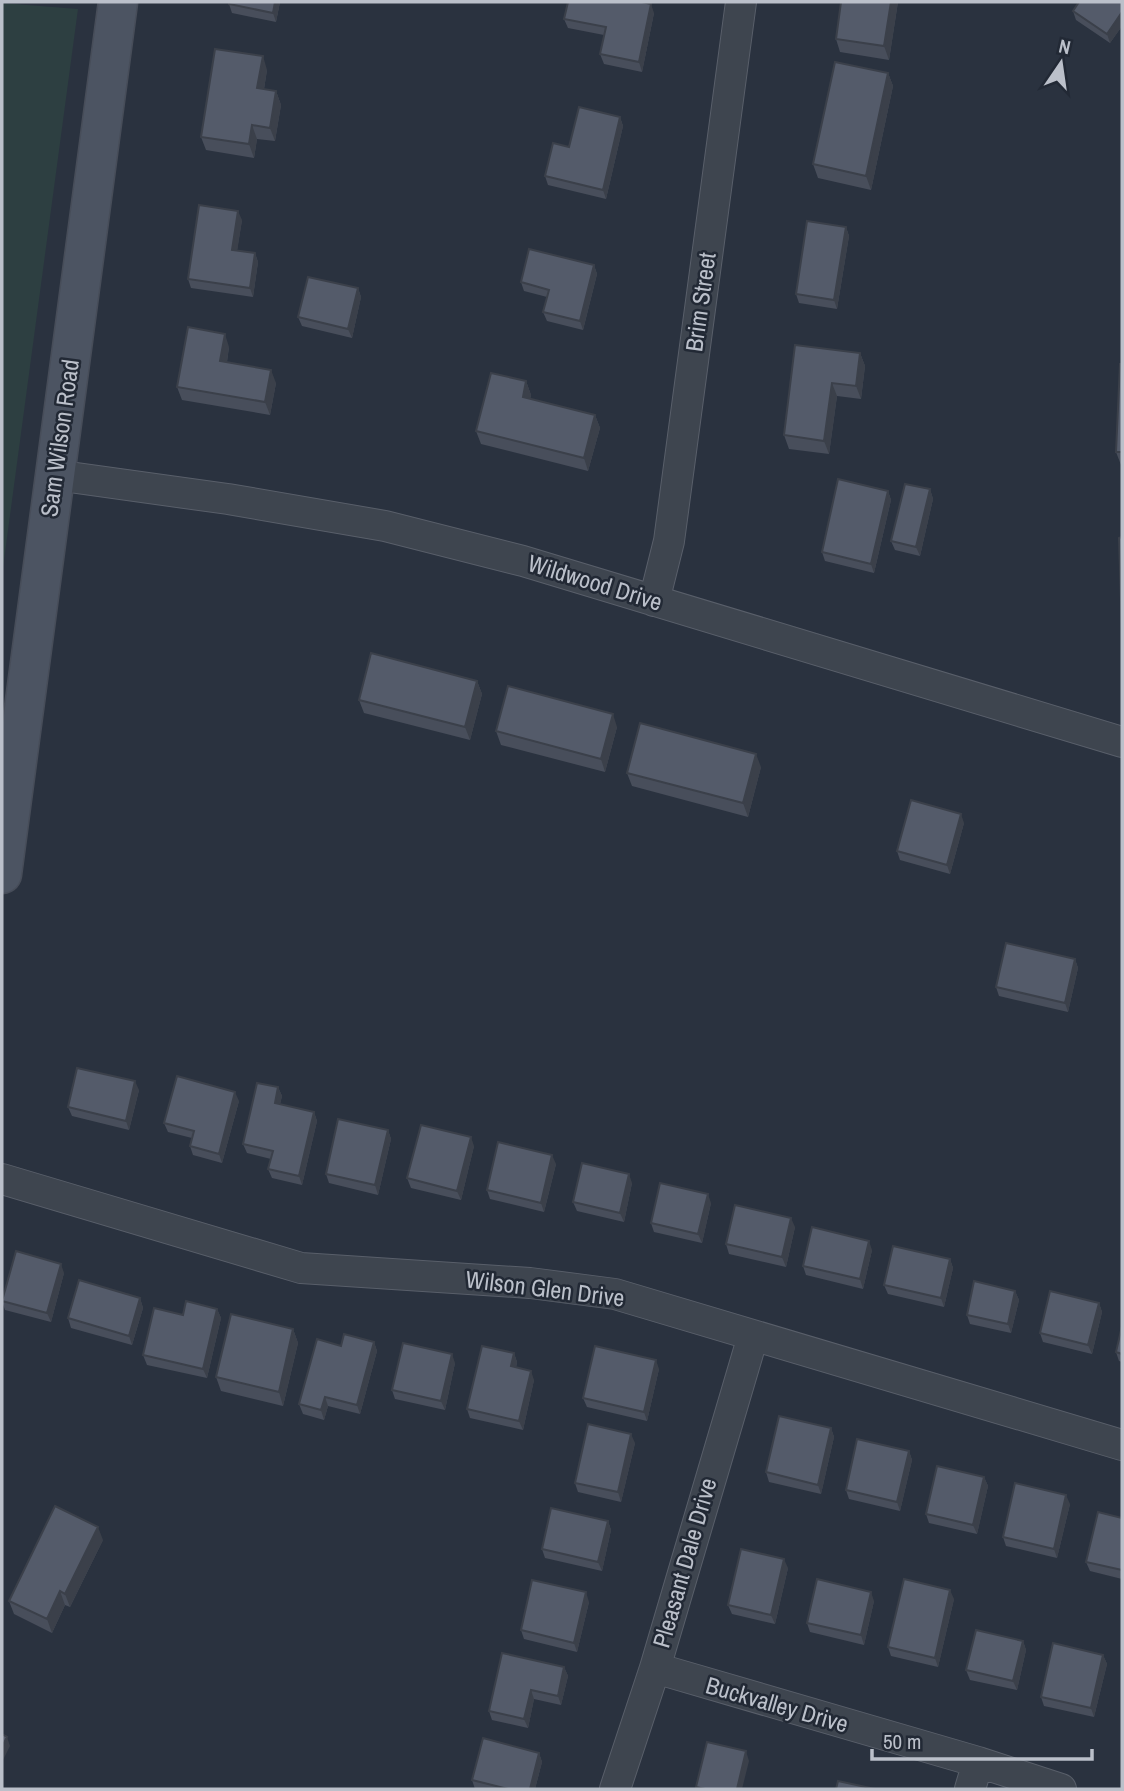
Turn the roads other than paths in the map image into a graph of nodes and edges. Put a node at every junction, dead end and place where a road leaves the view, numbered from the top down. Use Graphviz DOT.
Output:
graph roads {
  1 [pos="118,2"];
  2 [pos="741,2"];
  3 [pos="55,475"];
  4 [pos="654,601"];
  5 [pos="1122,742"];
  6 [pos="2,874"];
  7 [pos="2,1179"];
  8 [pos="753,1336"];
  9 [pos="1122,1445"];
  10 [pos="654,1668"];
  11 [pos="974,1775"];
  12 [pos="615,1789"];
  13 [pos="1061,1789"];
  1 -- 3 [label="street, Sam Wilson Road"];
  2 -- 4 [label="street, Brim Street"];
  3 -- 4 [label="street, Wildwood Drive"];
  3 -- 6 [label="street, Sam Wilson Road"];
  4 -- 5 [label="street, Wildwood Drive"];
  7 -- 8 [label="street, Wilson Glen Drive"];
  8 -- 9 [label="street, Wilson Glen Drive"];
  8 -- 10 [label="street, Pleasant Dale Drive"];
  10 -- 11 [label="street, Buckvalley Drive"];
  10 -- 12 [label="street, Pleasant Dale Drive"];
  11 -- 13 [label="street, Buckvalley Drive"];
}
